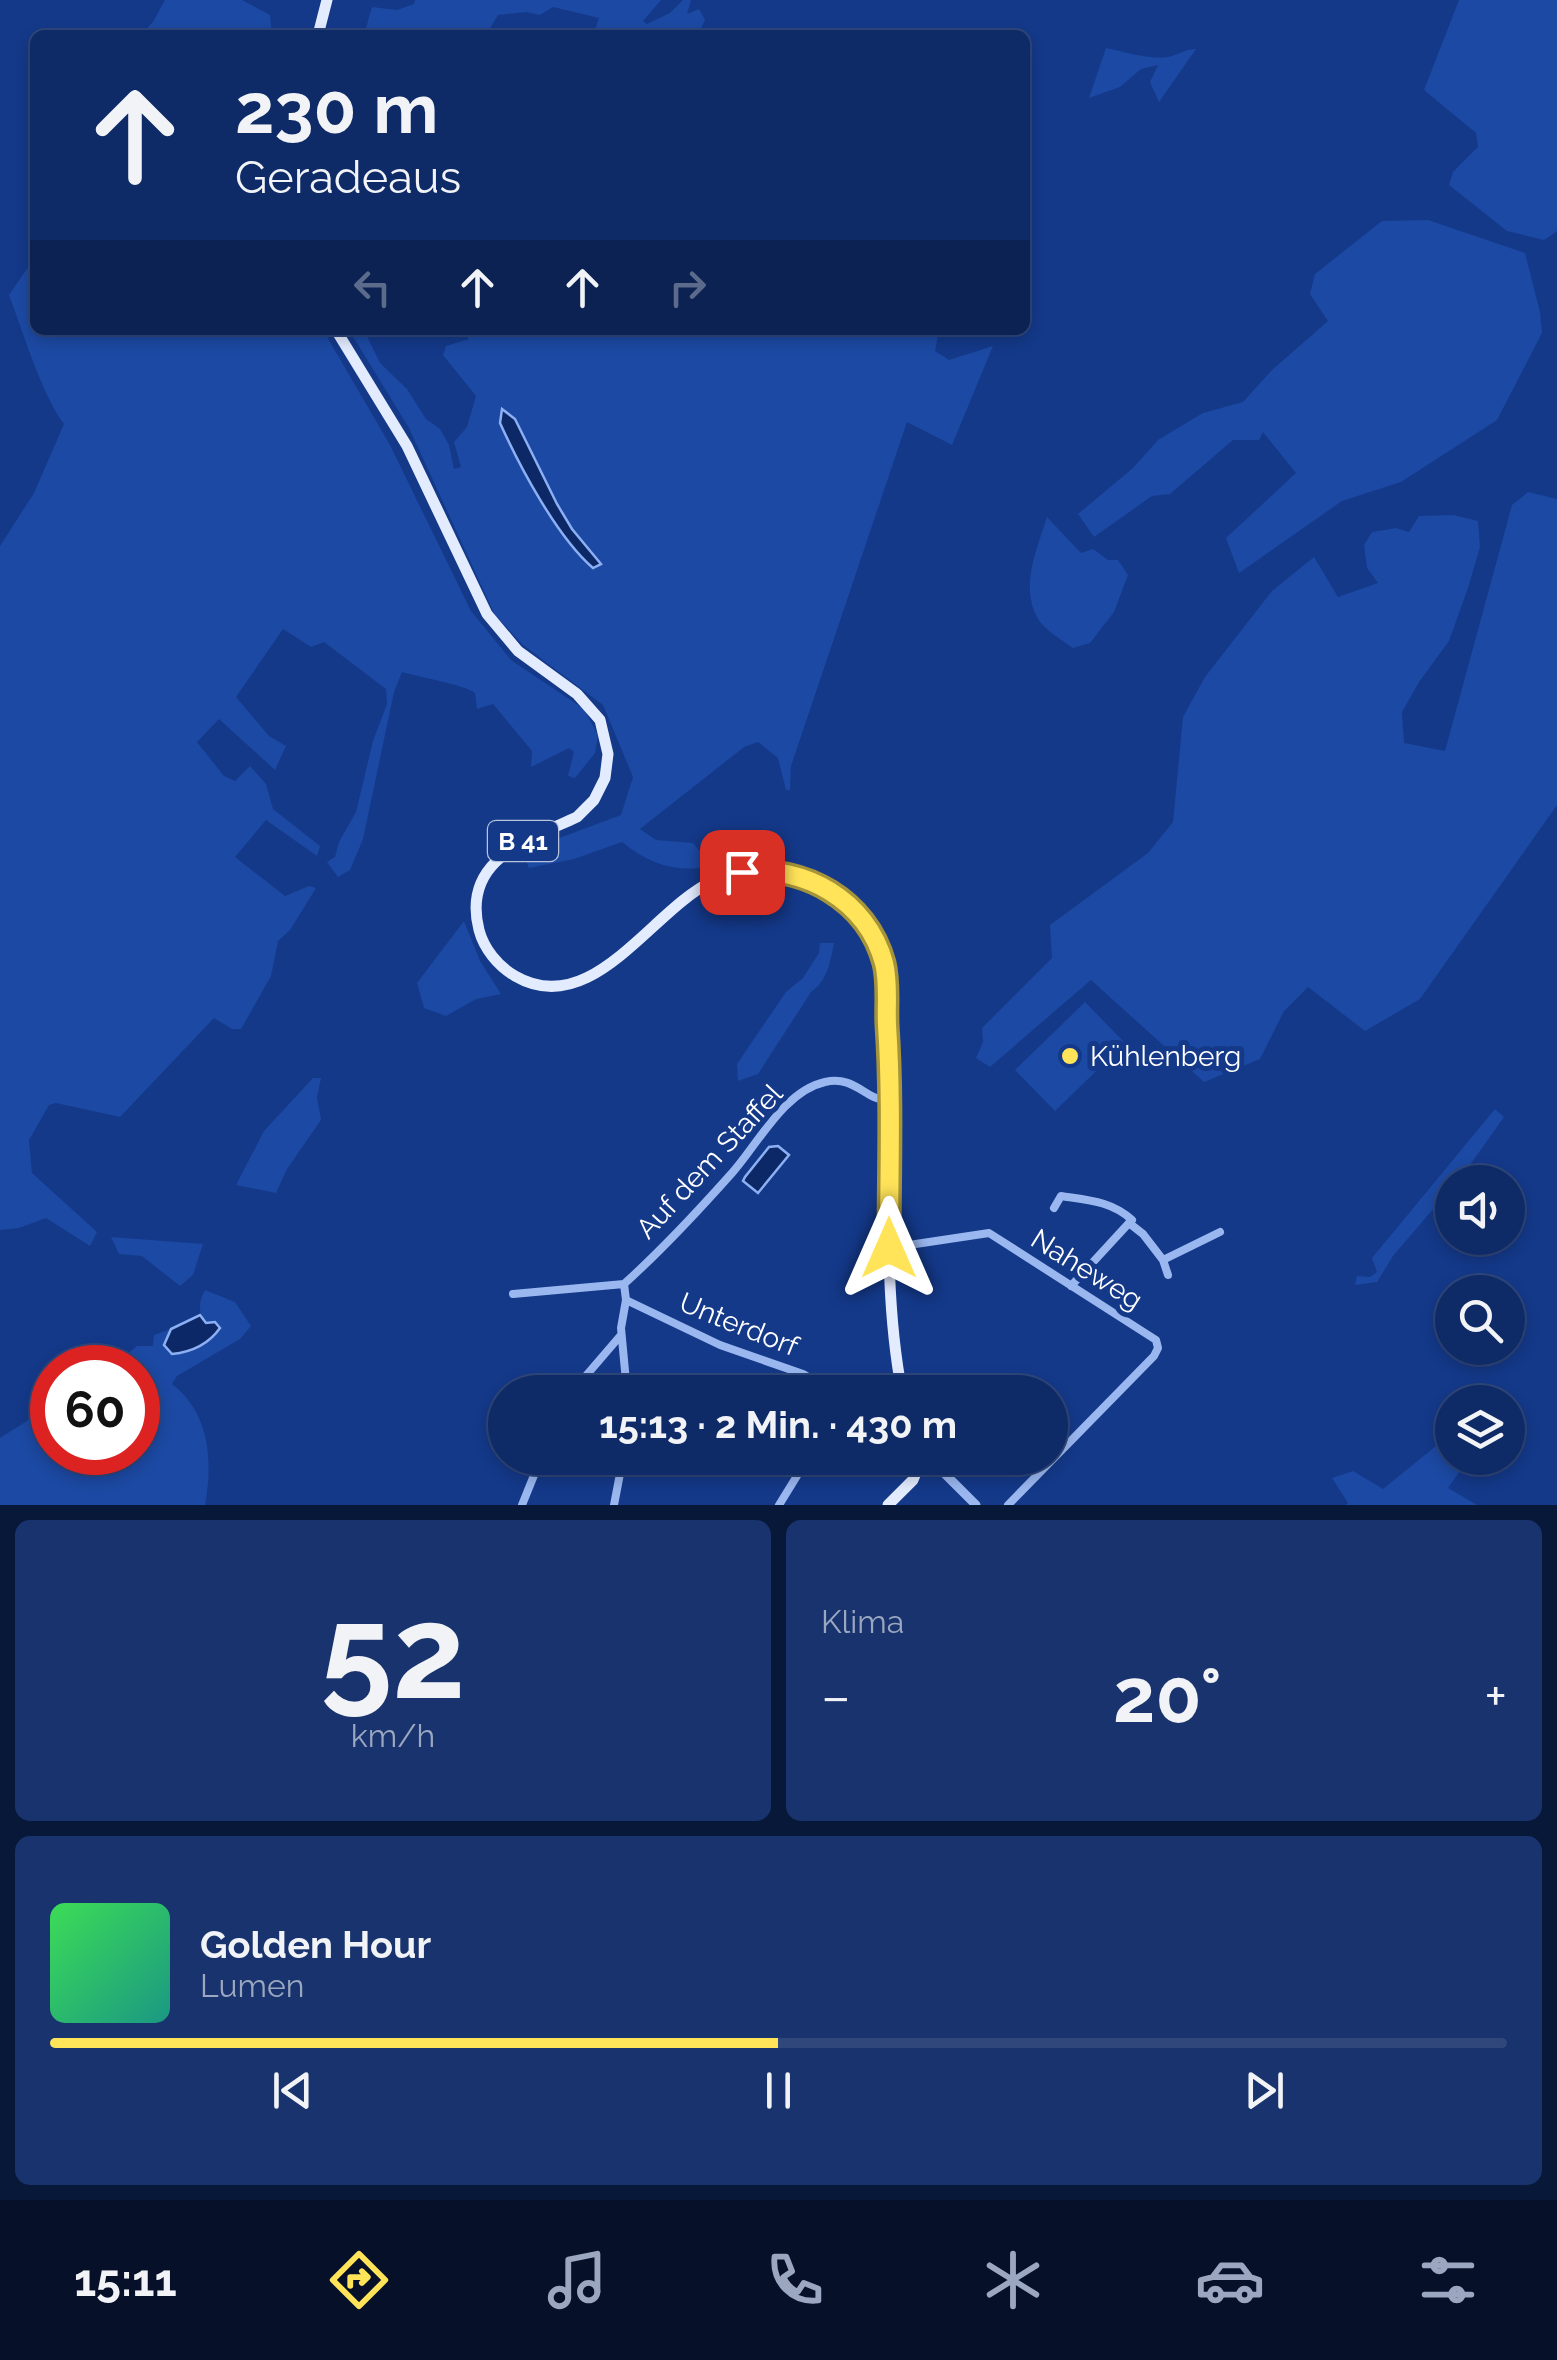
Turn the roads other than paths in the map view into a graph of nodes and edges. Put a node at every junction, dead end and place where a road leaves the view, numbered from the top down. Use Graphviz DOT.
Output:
graph roads {
  1 [pos="327,0"];
  2 [pos="319,30"];
  3 [pos="340,335"];
  4 [pos="889,1101"];
  5 [pos="1054,1208"];
  6 [pos="1130,1223"];
  7 [pos="1220,1232"];
  8 [pos="889,1248"];
  9 [pos="1162,1260"];
  10 [pos="1168,1275"];
  11 [pos="624,1284"];
  12 [pos="1072,1286"];
  13 [pos="512,1294"];
  14 [pos="626,1300"];
  15 [pos="622,1335"];
  16 [pos="587,1375"];
  17 [pos="626,1375"];
  18 [pos="805,1375"];
  19 [pos="899,1375"];
  20 [pos="534,1475"];
  21 [pos="620,1475"];
  22 [pos="797,1475"];
  23 [pos="915,1475"];
  24 [pos="945,1475"];
  25 [pos="522,1505"];
  26 [pos="614,1505"];
  27 [pos="780,1505"];
  28 [pos="888,1505"];
  29 [pos="976,1505"];
  30 [pos="1008,1505"];
  1 -- 2 [label="main road"];
  3 -- 4 [label="main road, B 41"];
  4 -- 8 [label="main road, B 41"];
  4 -- 11 [label="street, Auf dem Staffel"];
  5 -- 6 [label="street"];
  6 -- 9 [label="street"];
  6 -- 12 [label="street"];
  7 -- 9 [label="street"];
  8 -- 12 [label="street, Naheweg"];
  8 -- 19 [label="main road, B 41"];
  9 -- 10 [label="street"];
  11 -- 13 [label="street"];
  11 -- 14 [label="street"];
  12 -- 30 [label="street, Naheweg"];
  14 -- 15 [label="street"];
  14 -- 18 [label="street, Unterdorf"];
  15 -- 16 [label="street"];
  15 -- 17 [label="street"];
  20 -- 25 [label="street"];
  21 -- 26 [label="street"];
  22 -- 27 [label="street"];
  23 -- 28 [label="main road"];
  24 -- 29 [label="street"];
}
